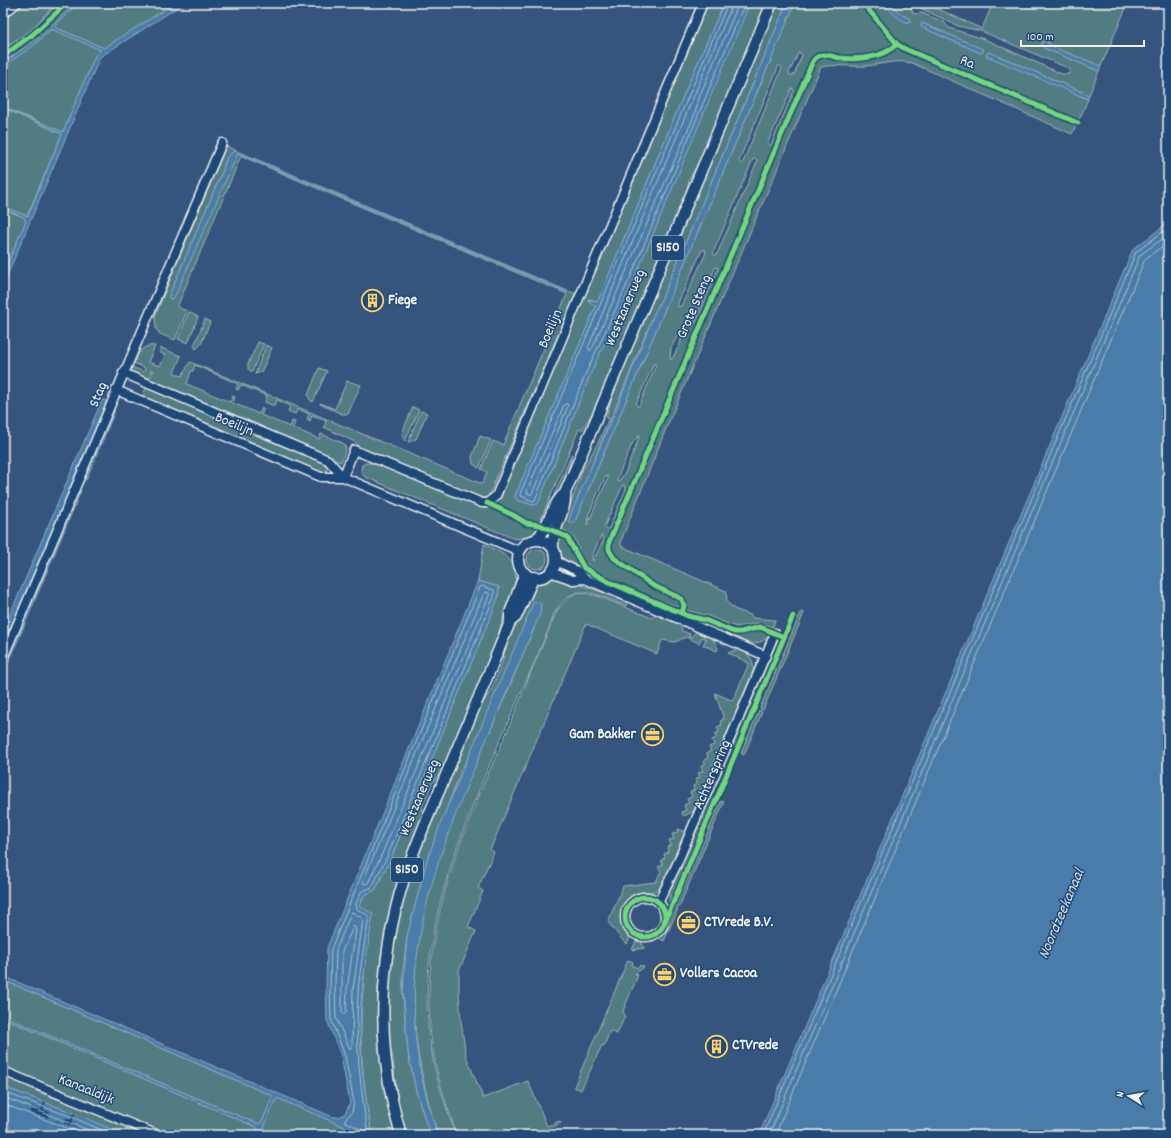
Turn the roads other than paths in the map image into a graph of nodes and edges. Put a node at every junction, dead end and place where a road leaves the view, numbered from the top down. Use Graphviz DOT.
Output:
graph roads {
  1 [pos="17,3"];
  2 [pos="703,3"];
  3 [pos="772,3"];
  4 [pos="3,14"];
  5 [pos="222,143"];
  6 [pos="123,373"];
  7 [pos="116,390"];
  8 [pos="343,477"];
  9 [pos="565,493"];
  10 [pos="535,540"];
  11 [pos="553,548"];
  12 [pos="519,551"];
  13 [pos="556,561"];
  14 [pos="550,572"];
  15 [pos="529,575"];
  16 [pos="585,579"];
  17 [pos="775,633"];
  18 [pos="766,656"];
  19 [pos="3,658"];
  20 [pos="658,901"];
  21 [pos="3,1071"];
  22 [pos="158,1135"];
  23 [pos="401,1135"];
  1 -- 4 [label="street"];
  2 -- 8 [label="street, Boeilijn"];
  3 -- 9 [label="main road, Westzanerweg / S150"];
  5 -- 6 [label="street, Stag"];
  6 -- 7 [label="street, Stag"];
  6 -- 8 [label="street, Boeilijn"];
  7 -- 8 [label="street, Boeilijn"];
  7 -- 19 [label="street, Stag"];
  8 -- 12 [label="street, Boeilijn"];
  9 -- 10 [label="main road, Westzanerweg / S150"];
  9 -- 11 [label="main road, Westzanerweg / S150"];
  10 -- 11 [label="main road"];
  10 -- 12 [label="main road, S150"];
  11 -- 13 [label="main road, S150"];
  12 -- 15 [label="main road"];
  13 -- 14 [label="main road"];
  13 -- 16 [label="street"];
  14 -- 15 [label="main road"];
  14 -- 16 [label="street"];
  15 -- 23 [label="main road, Westzanerweg / S150"];
  16 -- 18 [label="street"];
  17 -- 18 [label="street, Achterspring"];
  18 -- 20 [label="street, Achterspring"];
  20 -- 20 [label="street"];
  21 -- 22 [label="street, Kanaaldijk"];
}
